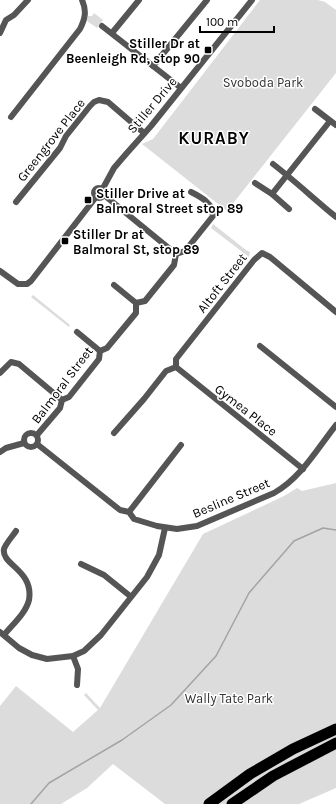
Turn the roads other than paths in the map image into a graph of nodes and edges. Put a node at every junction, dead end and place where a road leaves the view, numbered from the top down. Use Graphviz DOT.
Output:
graph roads {
  1 [pos="28,0"];
  2 [pos="82,0"];
  3 [pos="139,0"];
  4 [pos="207,0"];
  5 [pos="252,0"];
  6 [pos="0,15"];
  7 [pos="6,20"];
  8 [pos="102,26"];
  9 [pos="0,33"];
  10 [pos="112,33"];
  11 [pos="153,66"];
  12 [pos="181,88"];
  13 [pos="315,109"];
  14 [pos="11,116"];
  15 [pos="330,121"];
  16 [pos="336,125"];
  17 [pos="144,133"];
  18 [pos="272,164"];
  19 [pos="287,175"];
  20 [pos="255,183"];
  21 [pos="103,192"];
  22 [pos="191,192"];
  23 [pos="272,194"];
  24 [pos="16,202"];
  25 [pos="289,209"];
  26 [pos="336,217"];
  27 [pos="176,254"];
  28 [pos="0,271"];
  29 [pos="114,285"];
  30 [pos="136,303"];
  31 [pos="336,312"];
  32 [pos="76,332"];
  33 [pos="260,346"];
  34 [pos="100,351"];
  35 [pos="176,367"];
  36 [pos="0,372"];
  37 [pos="62,400"];
  38 [pos="336,407"];
  39 [pos="336,425"];
  40 [pos="114,433"];
  41 [pos="37,435"];
  42 [pos="24,443"];
  43 [pos="37,444"];
  44 [pos="181,445"];
  45 [pos="0,452"];
  46 [pos="303,469"];
  47 [pos="129,512"];
  48 [pos="165,528"];
  49 [pos="16,531"];
  50 [pos="81,564"];
  51 [pos="130,596"];
  52 [pos="2,634"];
  53 [pos="73,656"];
  54 [pos="77,685"];
  55 [pos="336,729"];
  56 [pos="336,743"];
  57 [pos="210,804"];
  58 [pos="232,804"];
  1 -- 7 [label="street"];
  2 -- 14 [label="street"];
  3 -- 10 [label="street"];
  4 -- 11 [label="street"];
  5 -- 12 [label="street, Stiller Drive"];
  6 -- 7 [label="street"];
  7 -- 9 [label="street"];
  8 -- 10 [label="street"];
  10 -- 11 [label="street"];
  11 -- 12 [label="street"];
  12 -- 17 [label="street, Stiller Drive"];
  13 -- 15 [label="street"];
  15 -- 16 [label="street"];
  15 -- 19 [label="street"];
  17 -- 21 [label="street, Stiller Drive"];
  17 -- 24 [label="street, Greengrove Place"];
  18 -- 19 [label="street"];
  19 -- 23 [label="street"];
  19 -- 26 [label="street"];
  20 -- 23 [label="street"];
  21 -- 27 [label="street"];
  21 -- 28 [label="street"];
  22 -- 27 [label="street"];
  23 -- 25 [label="street"];
  27 -- 30 [label="street"];
  29 -- 30 [label="street"];
  30 -- 34 [label="street, Balmoral Street"];
  31 -- 35 [label="street, Altoft Street"];
  32 -- 34 [label="street"];
  33 -- 38 [label="street"];
  34 -- 37 [label="street, Balmoral Street"];
  35 -- 40 [label="street"];
  35 -- 46 [label="street, Gymea Place"];
  36 -- 37 [label="street"];
  37 -- 41 [label="street, Balmoral Street"];
  39 -- 46 [label="street, Besline Street"];
  41 -- 42 [label="street"];
  41 -- 43 [label="street"];
  42 -- 43 [label="street"];
  42 -- 45 [label="street"];
  43 -- 47 [label="street, Besline Street"];
  44 -- 47 [label="street"];
  46 -- 48 [label="street, Besline Street"];
  47 -- 48 [label="street, Besline Street"];
  48 -- 51 [label="street"];
  49 -- 52 [label="street"];
  50 -- 51 [label="street"];
  51 -- 53 [label="street"];
  52 -- 53 [label="street"];
  53 -- 54 [label="street"];
  55 -- 57 [label="highway"];
  56 -- 58 [label="highway"];
}
